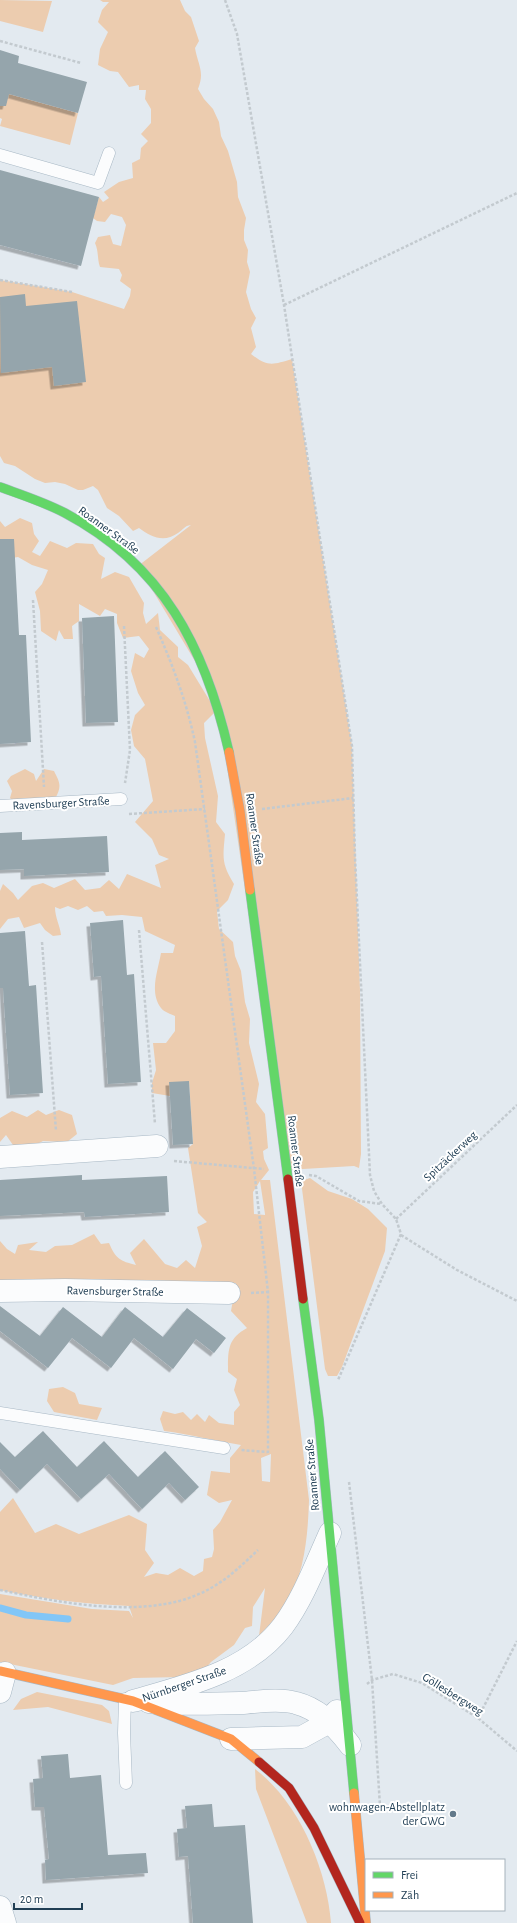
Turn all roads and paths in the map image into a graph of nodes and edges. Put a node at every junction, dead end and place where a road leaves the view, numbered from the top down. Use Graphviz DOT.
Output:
graph roads {
  1 [pos="225,0"];
  2 [pos="0,41"];
  3 [pos="81,63"];
  4 [pos="109,153"];
  5 [pos="0,155"];
  6 [pos="517,193"];
  7 [pos="0,280"];
  8 [pos="72,292"];
  9 [pos="284,305"];
  10 [pos="0,487"];
  11 [pos="33,600"];
  12 [pos="124,626"];
  13 [pos="155,626"];
  14 [pos="353,798"];
  15 [pos="121,799"];
  16 [pos="45,804"];
  17 [pos="0,806"];
  18 [pos="205,809"];
  19 [pos="240,811"];
  20 [pos="139,930"];
  21 [pos="42,942"];
  22 [pos="517,1105"];
  23 [pos="157,1146"];
  24 [pos="57,1153"];
  25 [pos="0,1157"];
  26 [pos="254,1169"];
  27 [pos="286,1170"];
  28 [pos="382,1204"];
  29 [pos="396,1219"];
  30 [pos="401,1234"];
  31 [pos="0,1291"];
  32 [pos="229,1293"];
  33 [pos="517,1301"];
  34 [pos="338,1387"];
  35 [pos="0,1413"];
  36 [pos="224,1448"];
  37 [pos="348,1474"];
  38 [pos="330,1533"];
  39 [pos="258,1550"];
  40 [pos="0,1590"];
  41 [pos="517,1641"];
  42 [pos="2,1679"];
  43 [pos="372,1680"];
  44 [pos="345,1698"];
  45 [pos="129,1700"];
  46 [pos="478,1718"];
  47 [pos="328,1720"];
  48 [pos="231,1738"];
  49 [pos="350,1745"];
  50 [pos="517,1751"];
  51 [pos="126,1783"];
  52 [pos="380,1813"];
  53 [pos="0,1907"];
  54 [pos="5,1923"];
  55 [pos="360,1923"];
  56 [pos="366,1923"];
  1 -- 9 [label="path"];
  2 -- 3 [label="path"];
  4 -- 5 [label="lane"];
  6 -- 9 [label="path"];
  7 -- 8 [label="path"];
  9 -- 14 [label="path"];
  10 -- 19 [label="street, Roanner Straße"];
  11 -- 16 [label="path"];
  12 -- 15 [label="path"];
  13 -- 18 [label="path"];
  14 -- 19 [label="path"];
  14 -- 28 [label="path"];
  15 -- 16 [label="lane, Ravensburger Straße"];
  15 -- 18 [label="path"];
  16 -- 17 [label="lane, Ravensburger Straße"];
  18 -- 26 [label="path"];
  19 -- 27 [label="street, Roanner Straße"];
  20 -- 23 [label="path"];
  21 -- 24 [label="path"];
  22 -- 29 [label="path, Spitzäckerweg"];
  23 -- 24 [label="street"];
  23 -- 26 [label="path"];
  24 -- 25 [label="street"];
  26 -- 27 [label="path"];
  26 -- 36 [label="path"];
  27 -- 28 [label="path"];
  27 -- 38 [label="street, Roanner Straße"];
  28 -- 29 [label="path"];
  29 -- 30 [label="path"];
  30 -- 33 [label="path"];
  30 -- 34 [label="path"];
  31 -- 32 [label="street, Ravensburger Straße"];
  35 -- 36 [label="lane"];
  37 -- 43 [label="path"];
  38 -- 44 [label="street, Roanner Straße"];
  38 -- 45 [label="street, Nürnberger Straße"];
  39 -- 40 [label="path"];
  41 -- 46 [label="path"];
  42 -- 45 [label="street, Nürnberger Straße"];
  43 -- 46 [label="path, Göllesbergweg"];
  43 -- 52 [label="path"];
  44 -- 47 [label="street, Nürnberger Straße"];
  44 -- 49 [label="street, Roanner Straße"];
  45 -- 47 [label="street, Nürnberger Straße"];
  45 -- 48 [label="street, Nürnberger Straße"];
  45 -- 51 [label="lane"];
  46 -- 50 [label="path, Göllesbergweg"];
  47 -- 48 [label="street, Nürnberger Straße"];
  47 -- 49 [label="street, Nürnberger Straße"];
  48 -- 55 [label="street, Nürnberger Straße"];
  49 -- 56 [label="street, Roanner Straße"];
  53 -- 54 [label="street"];
}
